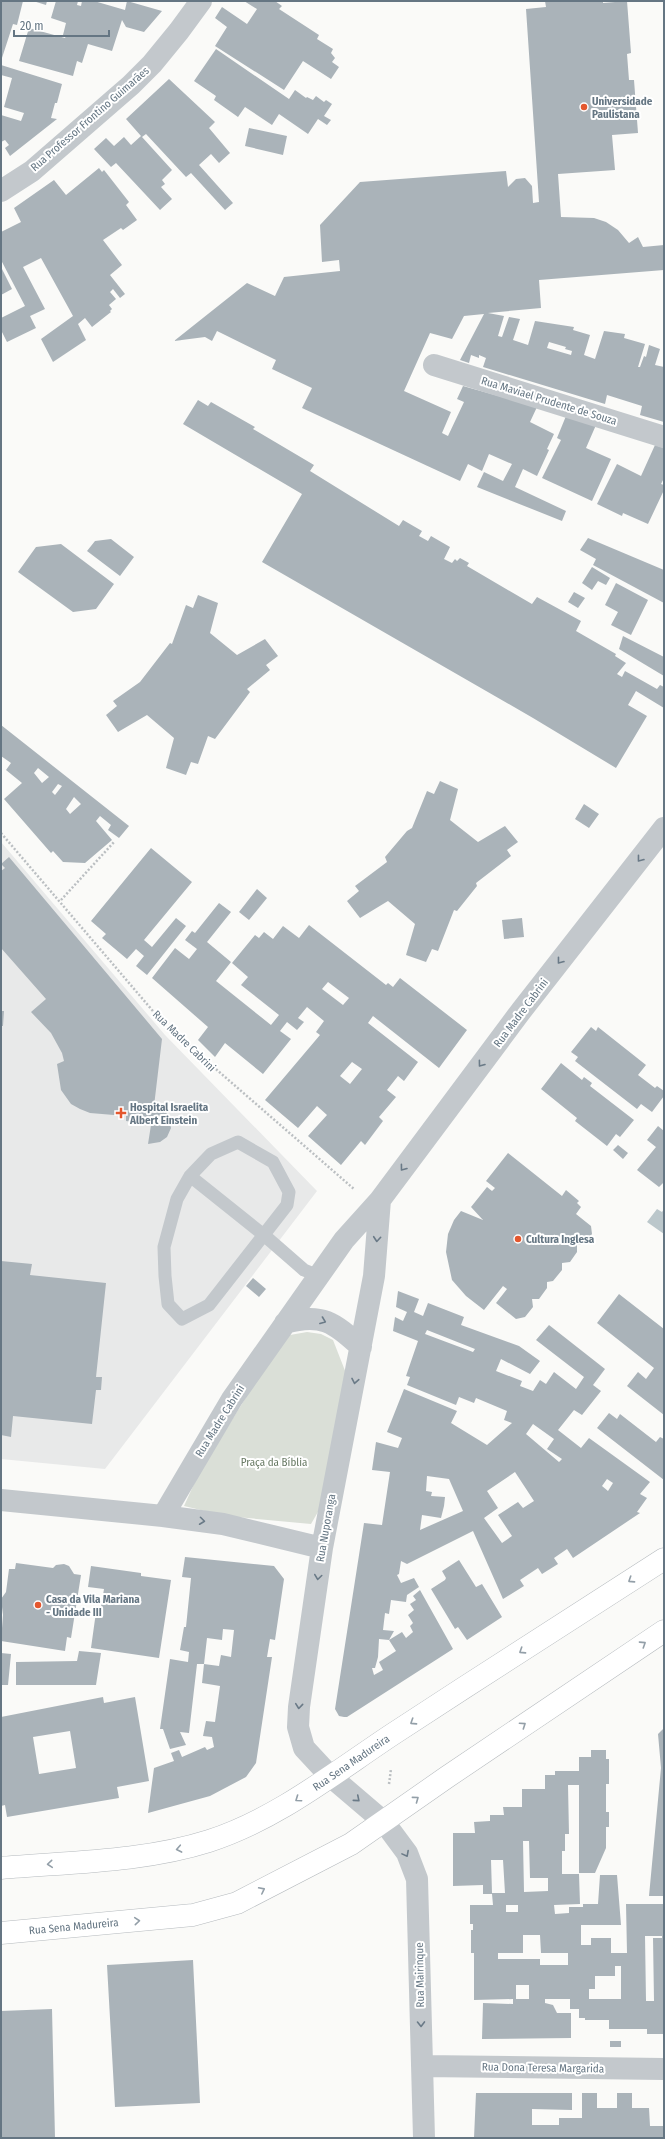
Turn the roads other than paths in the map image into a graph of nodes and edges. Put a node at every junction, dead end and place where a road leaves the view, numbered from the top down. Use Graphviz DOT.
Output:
graph roads {
  1 [pos="201,1"];
  2 [pos="1,191"];
  3 [pos="434,365"];
  4 [pos="664,437"];
  5 [pos="664,828"];
  6 [pos="190,1176"];
  7 [pos="380,1200"];
  8 [pos="265,1236"];
  9 [pos="319,1276"];
  10 [pos="285,1323"];
  11 [pos="361,1347"];
  12 [pos="1,1500"];
  13 [pos="163,1516"];
  14 [pos="322,1548"];
  15 [pos="664,1559"];
  16 [pos="664,1630"];
  17 [pos="330,1776"];
  18 [pos="384,1822"];
  19 [pos="1,1868"];
  20 [pos="1,1933"];
  21 [pos="422,2066"];
  22 [pos="664,2070"];
  23 [pos="424,2138"];
  1 -- 2 [label="street, Rua Professor Frontino Guimarães"];
  3 -- 4 [label="street, Rua Maviael Prudente de Souza"];
  5 -- 7 [label="street, Rua Madre Cabrini, one-way"];
  6 -- 8 [label="lane"];
  6 -- 8 [label="lane"];
  6 -- 8 [label="lane"];
  7 -- 9 [label="street, Rua Madre Cabrini"];
  7 -- 11 [label="street, Rua Nuporanga, one-way"];
  8 -- 9 [label="lane"];
  9 -- 10 [label="street, Rua Madre Cabrini"];
  10 -- 11 [label="street, one-way"];
  10 -- 13 [label="street, Rua Madre Cabrini"];
  11 -- 14 [label="street, Rua Nuporanga, one-way"];
  12 -- 13 [label="street"];
  13 -- 14 [label="street, one-way"];
  14 -- 17 [label="street, Rua Nuporanga, one-way"];
  15 -- 17 [label="main road, Rua Sena Madureira, one-way"];
  18 -- 16 [label="main road, Rua Sena Madureira, one-way"];
  17 -- 18 [label="street, Rua Nuporanga, one-way"];
  17 -- 19 [label="main road, Rua Sena Madureira, one-way"];
  20 -- 18 [label="main road, Rua Sena Madureira, one-way"];
  18 -- 21 [label="street, Rua Mairinque, one-way"];
  21 -- 22 [label="street, Rua Dona Teresa Margarida"];
  21 -- 23 [label="street, Rua Mairinque"];
}
